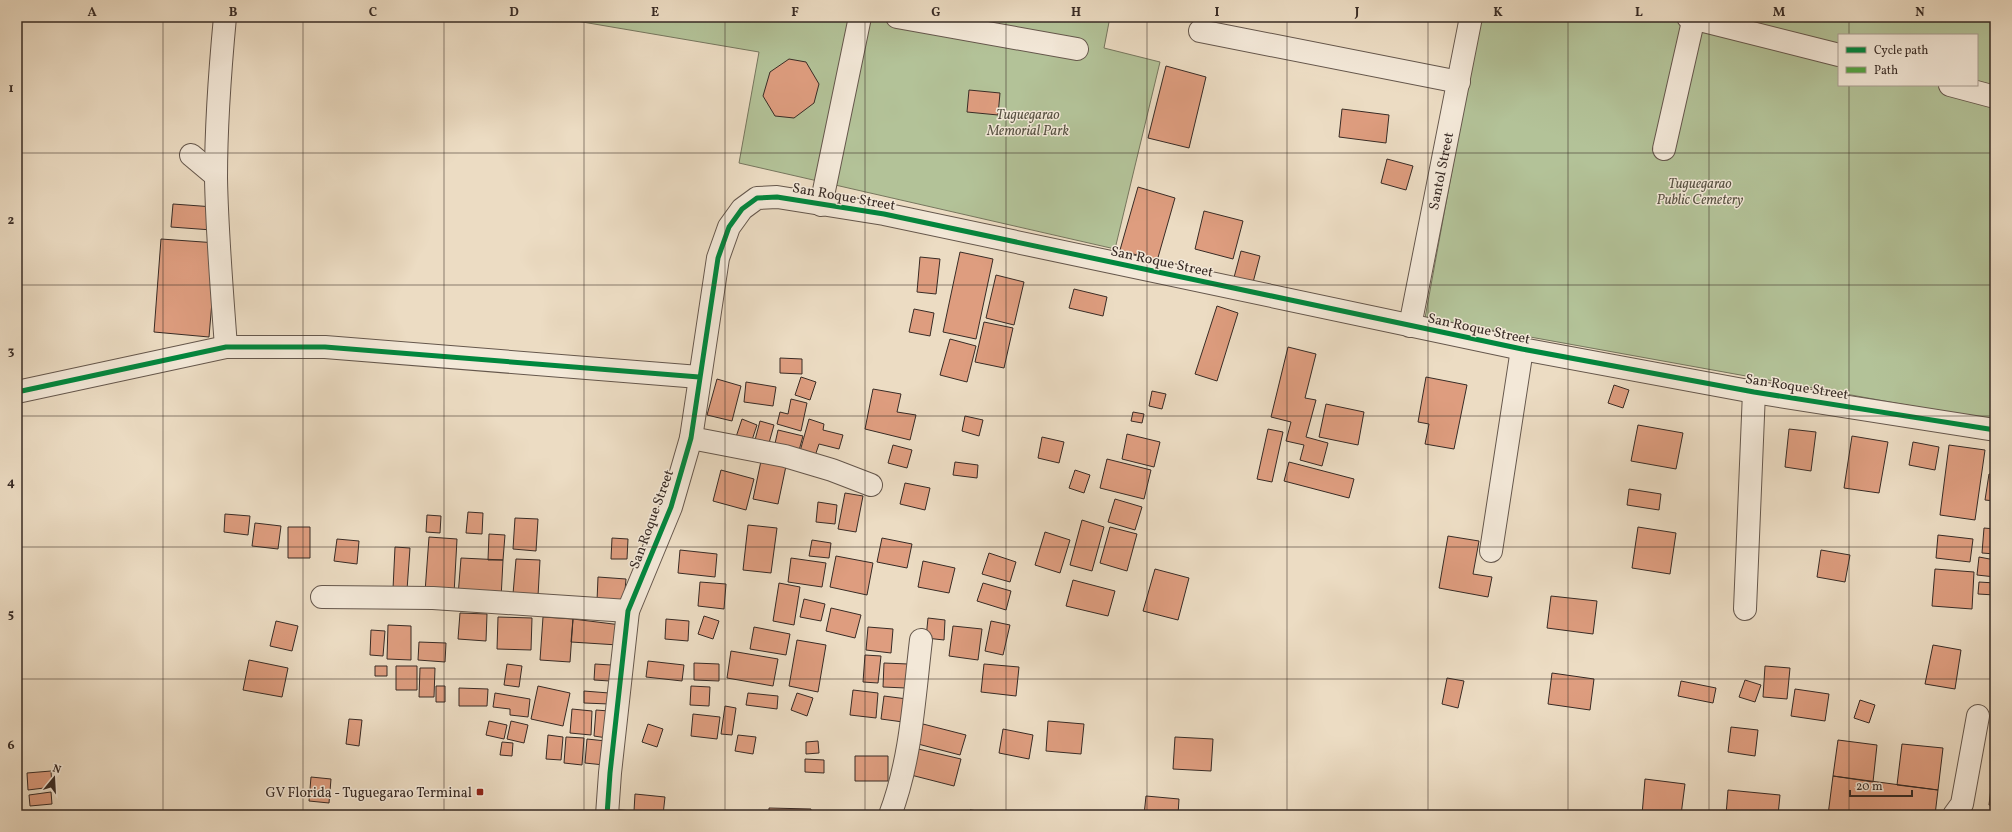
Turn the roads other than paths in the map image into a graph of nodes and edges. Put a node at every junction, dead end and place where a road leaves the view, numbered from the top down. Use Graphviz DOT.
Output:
graph roads {
  1 [pos="225,17"];
  2 [pos="860,17"];
  3 [pos="897,17"];
  4 [pos="1471,17"];
  5 [pos="1692,17"];
  6 [pos="1200,32"];
  7 [pos="1077,49"];
  8 [pos="1838,55"];
  9 [pos="1458,82"];
  10 [pos="1954,86"];
  11 [pos="1995,97"];
  12 [pos="1664,149"];
  13 [pos="191,155"];
  14 [pos="216,176"];
  15 [pos="821,205"];
  16 [pos="1410,326"];
  17 [pos="226,347"];
  18 [pos="1522,349"];
  19 [pos="699,377"];
  20 [pos="17,392"];
  21 [pos="1754,392"];
  22 [pos="1995,430"];
  23 [pos="691,438"];
  24 [pos="871,485"];
  25 [pos="1491,551"];
  26 [pos="322,597"];
  27 [pos="1745,609"];
  28 [pos="628,611"];
  29 [pos="921,640"];
  30 [pos="1978,716"];
  31 [pos="1965,811"];
  32 [pos="607,815"];
  33 [pos="890,815"];
  1 -- 14 [label="street"];
  2 -- 15 [label="street"];
  3 -- 7 [label="street"];
  4 -- 9 [label="street, Santol Street"];
  5 -- 8 [label="street"];
  5 -- 12 [label="street"];
  6 -- 9 [label="street"];
  9 -- 16 [label="street, Santol Street"];
  10 -- 11 [label="street"];
  13 -- 14 [label="street"];
  14 -- 17 [label="street"];
  15 -- 16 [label="street, San Roque Street"];
  15 -- 19 [label="street, San Roque Street"];
  16 -- 18 [label="street, San Roque Street"];
  17 -- 19 [label="street"];
  17 -- 20 [label="street"];
  18 -- 21 [label="street, San Roque Street"];
  18 -- 25 [label="street"];
  19 -- 23 [label="street, San Roque Street"];
  21 -- 22 [label="street, San Roque Street"];
  21 -- 27 [label="street"];
  23 -- 24 [label="street"];
  23 -- 28 [label="street, San Roque Street"];
  26 -- 28 [label="street"];
  28 -- 32 [label="street, San Roque Street"];
  29 -- 33 [label="street"];
  30 -- 31 [label="street"];
}
